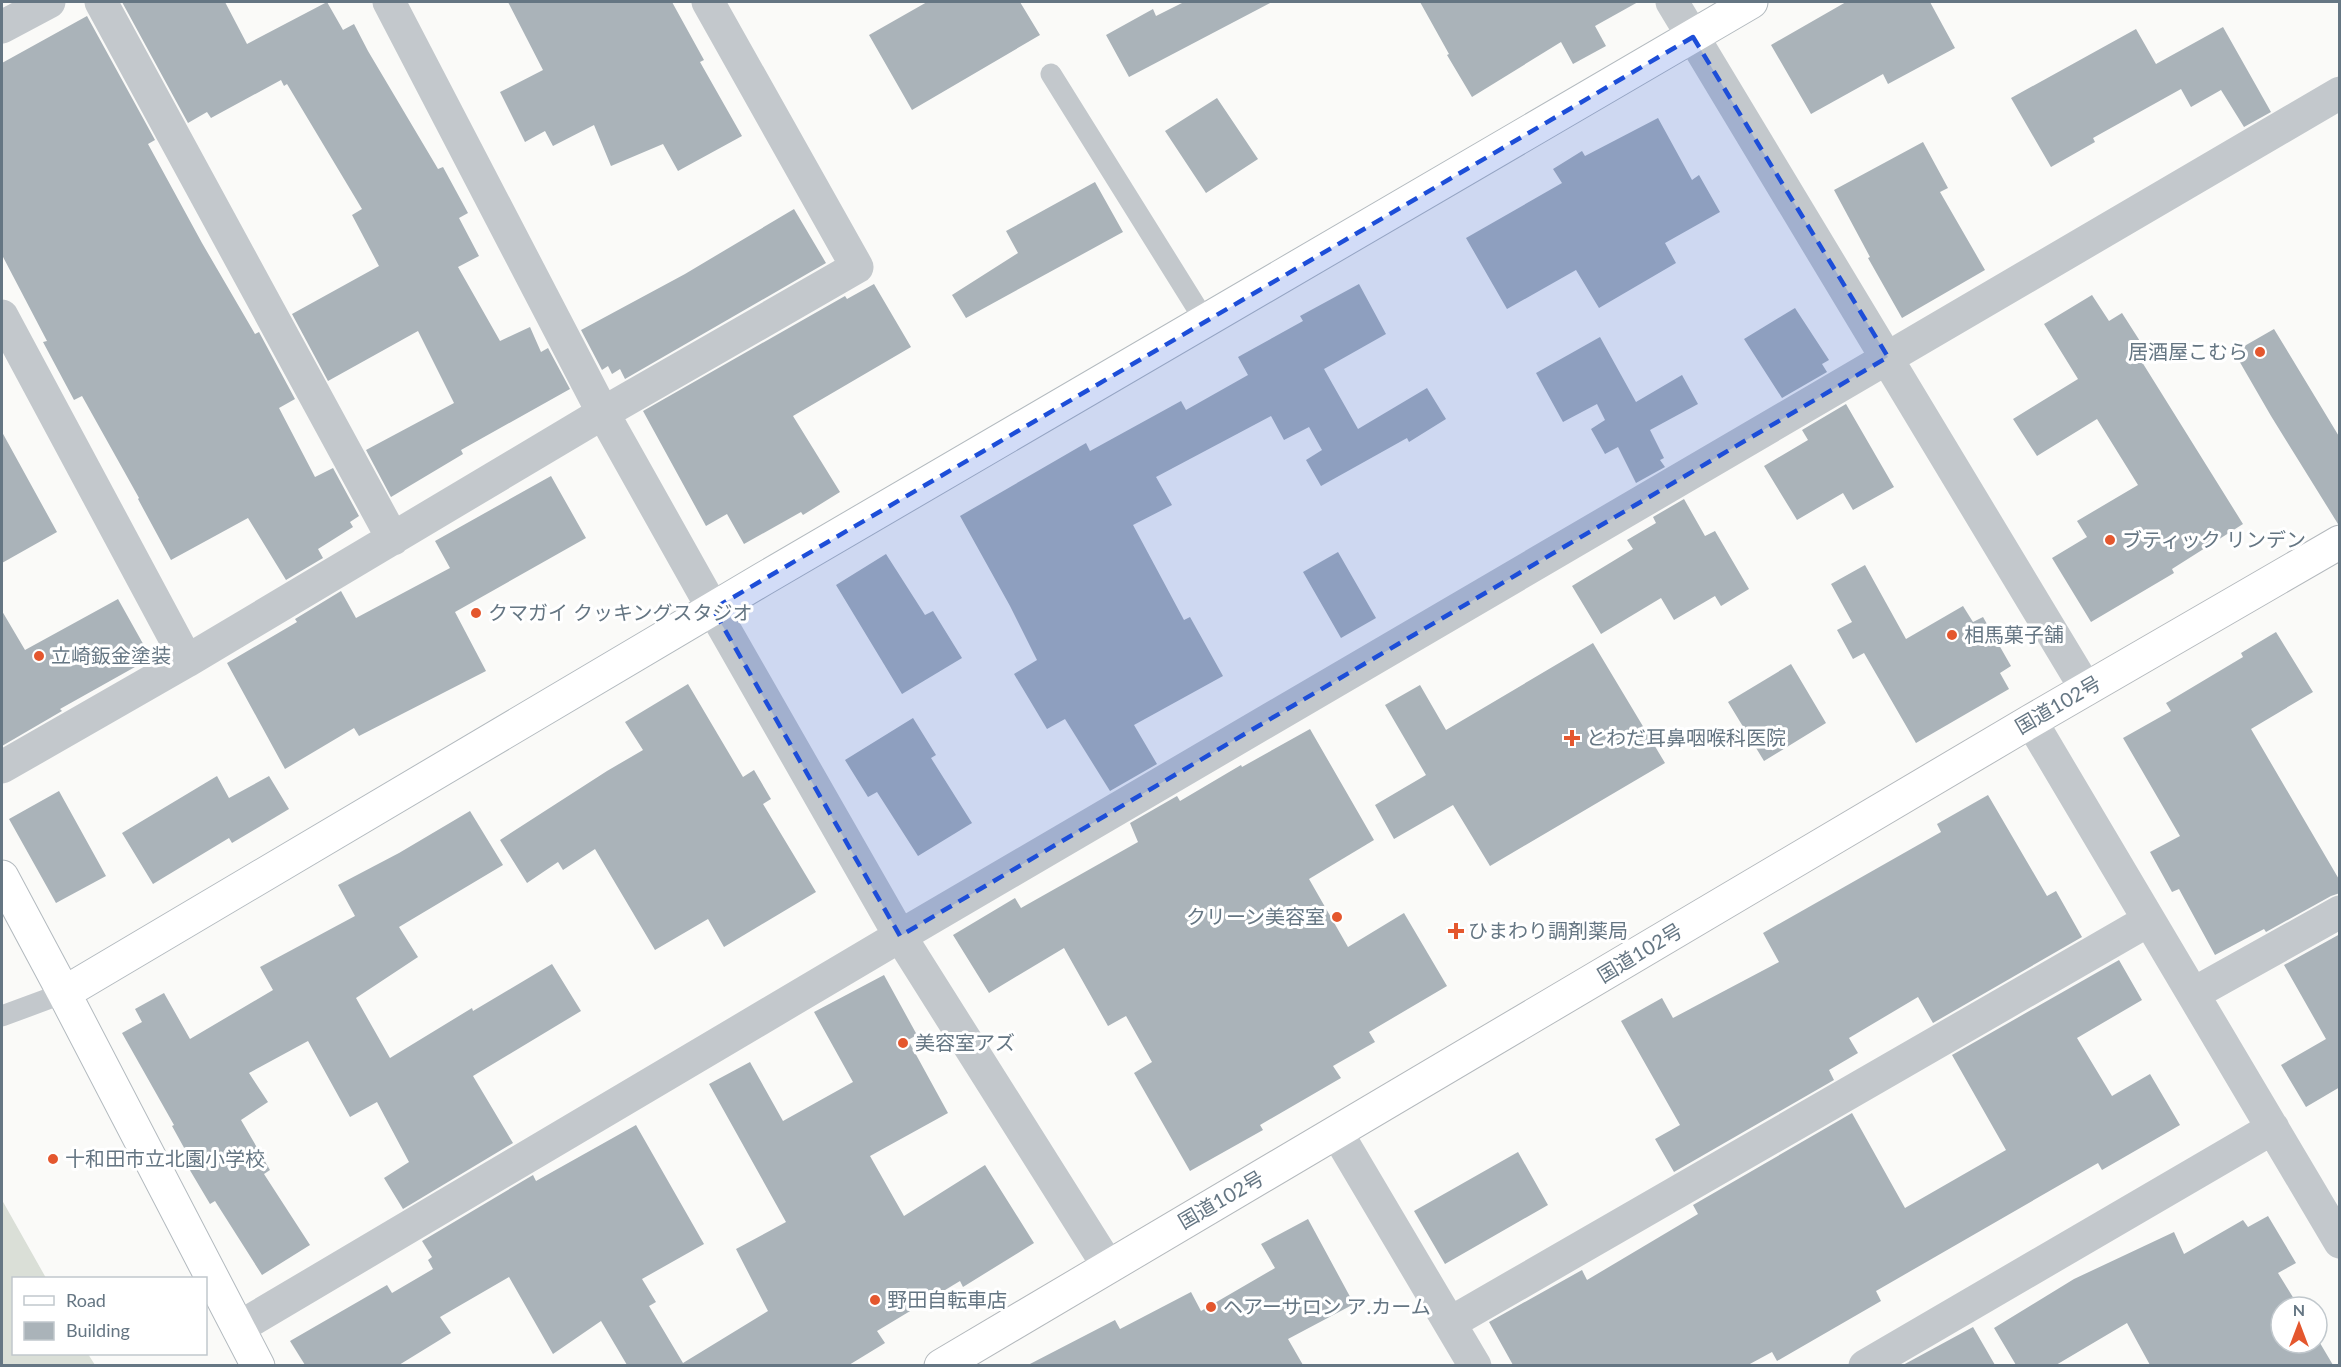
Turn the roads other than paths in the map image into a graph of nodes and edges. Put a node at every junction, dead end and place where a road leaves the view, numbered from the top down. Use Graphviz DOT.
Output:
graph roads {
  1 [pos="49,2"];
  2 [pos="101,2"];
  3 [pos="389,2"];
  4 [pos="708,2"];
  5 [pos="1672,2"];
  6 [pos="1751,2"];
  7 [pos="2,27"];
  8 [pos="1693,37"];
  9 [pos="1051,74"];
  10 [pos="2340,93"];
  11 [pos="2,316"];
  12 [pos="1205,321"];
  13 [pos="1888,357"];
  14 [pos="603,413"];
  15 [pos="393,539"];
  16 [pos="2340,542"];
  17 [pos="713,609"];
  18 [pos="187,661"];
  19 [pos="2086,689"];
  20 [pos="2031,721"];
  21 [pos="2,767"];
  22 [pos="2,877"];
  23 [pos="2340,912"];
  24 [pos="2149,921"];
  25 [pos="900,936"];
  26 [pos="64,993"];
  27 [pos="2193,994"];
  28 [pos="2,1016"];
  29 [pos="2273,1128"];
  30 [pos="1337,1133"];
  31 [pos="2340,1242"];
  32 [pos="1108,1266"];
  33 [pos="1450,1323"];
  34 [pos="238,1328"];
  35 [pos="258,1365"];
  36 [pos="941,1365"];
  37 [pos="1474,1365"];
  38 [pos="1865,1365"];
  1 -- 7 [label="street"];
  2 -- 15 [label="street"];
  3 -- 14 [label="street"];
  4 -- 14 [label="street"];
  5 -- 8 [label="street"];
  6 -- 8 [label="main road"];
  8 -- 12 [label="main road"];
  8 -- 13 [label="street"];
  9 -- 12 [label="lane"];
  10 -- 13 [label="street"];
  11 -- 18 [label="street"];
  12 -- 17 [label="main road"];
  13 -- 19 [label="street"];
  13 -- 25 [label="street"];
  14 -- 15 [label="street"];
  14 -- 17 [label="street"];
  15 -- 18 [label="street"];
  16 -- 19 [label="main road, 国道102号"];
  17 -- 25 [label="street"];
  17 -- 26 [label="main road"];
  18 -- 21 [label="street"];
  19 -- 20 [label="main road, 国道102号"];
  20 -- 24 [label="street"];
  20 -- 30 [label="main road, 国道102号"];
  22 -- 26 [label="main road"];
  23 -- 27 [label="street"];
  24 -- 27 [label="street"];
  24 -- 33 [label="street"];
  25 -- 32 [label="street"];
  25 -- 34 [label="street"];
  26 -- 28 [label="lane"];
  26 -- 34 [label="main road"];
  27 -- 29 [label="street"];
  29 -- 31 [label="street"];
  29 -- 38 [label="street"];
  30 -- 32 [label="main road, 国道102号"];
  30 -- 33 [label="street"];
  32 -- 36 [label="main road, 国道102号"];
  33 -- 37 [label="street"];
  34 -- 35 [label="main road"];
}
